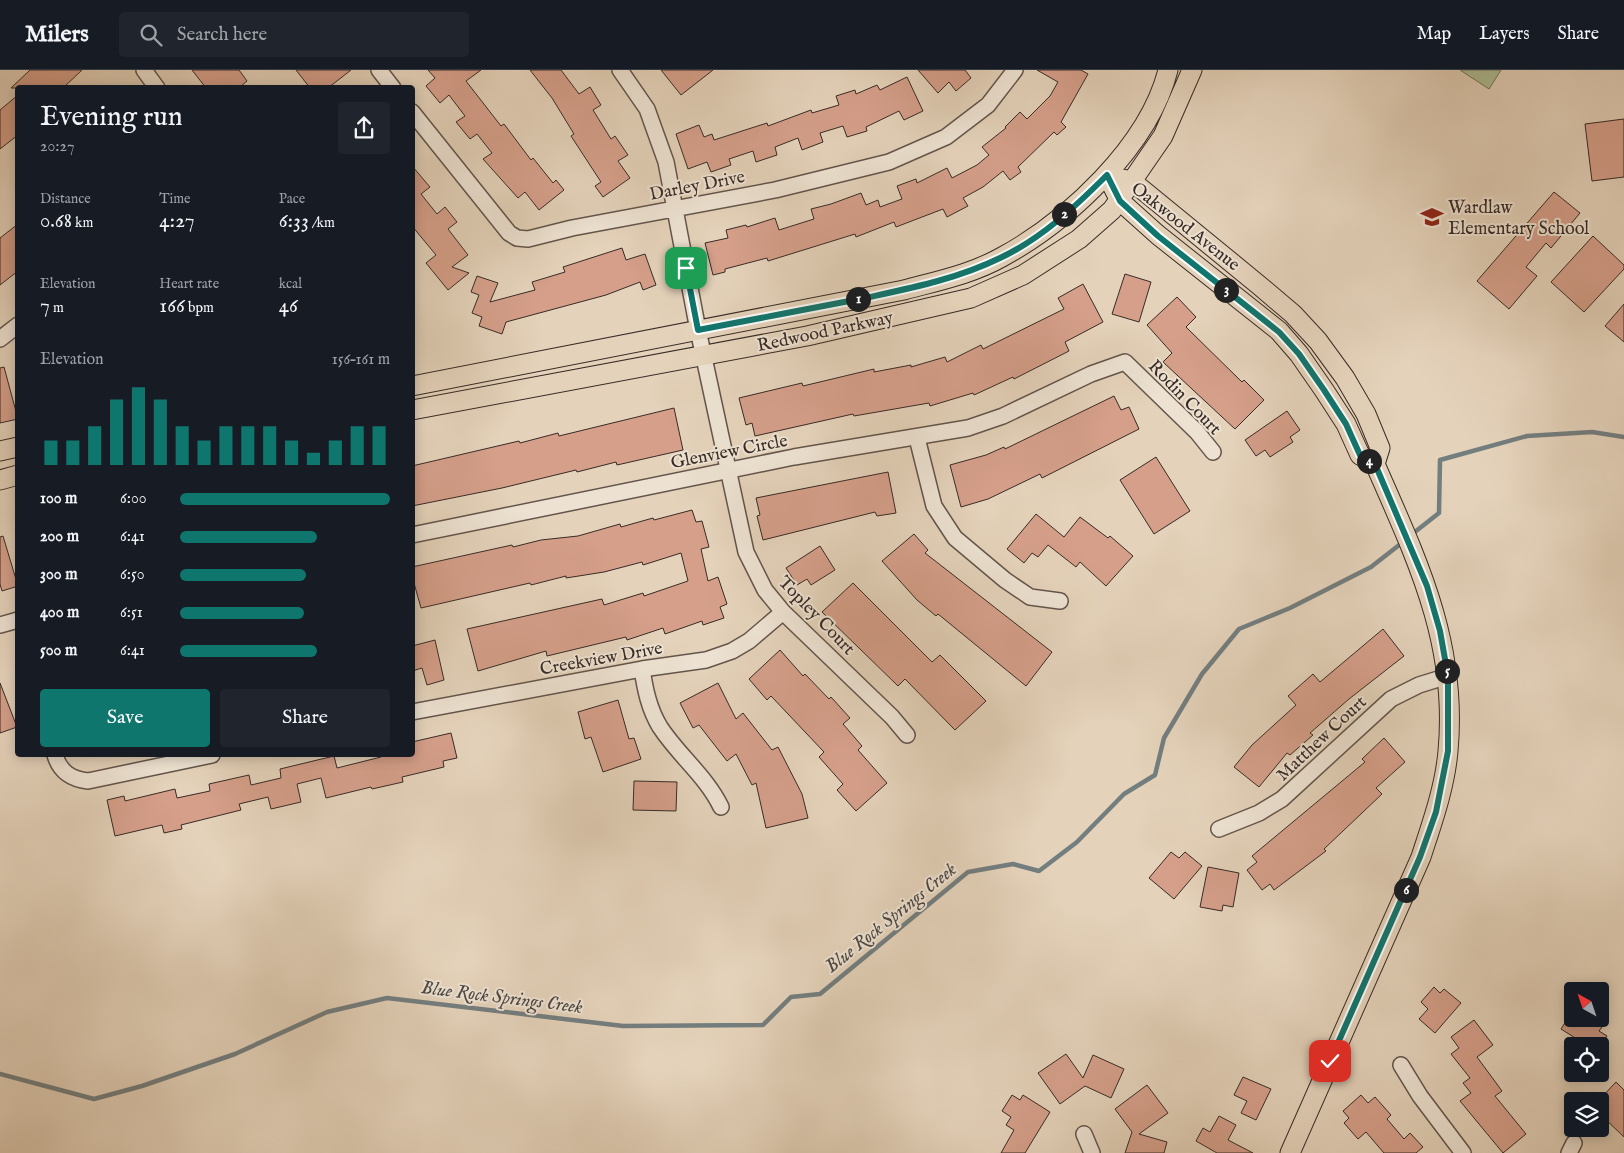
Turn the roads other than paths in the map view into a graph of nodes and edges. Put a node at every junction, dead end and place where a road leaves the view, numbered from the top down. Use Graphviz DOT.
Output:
graph roads {
  1 [pos="144,70"];
  2 [pos="379,70"];
  3 [pos="620,70"];
  4 [pos="1015,70"];
  5 [pos="1168,70"];
  6 [pos="1192,70"];
  7 [pos="155,85"];
  8 [pos="391,85"];
  9 [pos="415,116"];
  10 [pos="1107,175"];
  11 [pos="1134,182"];
  12 [pos="1120,201"];
  13 [pos="675,209"];
  14 [pos="15,327"];
  15 [pos="698,330"];
  16 [pos="0,339"];
  17 [pos="704,355"];
  18 [pos="415,385"];
  19 [pos="1050,395"];
  20 [pos="415,409"];
  21 [pos="917,438"];
  22 [pos="15,448"];
  23 [pos="0,451"];
  24 [pos="1213,452"];
  25 [pos="1375,464"];
  26 [pos="728,471"];
  27 [pos="15,476"];
  28 [pos="0,480"];
  29 [pos="415,534"];
  30 [pos="1060,601"];
  31 [pos="783,612"];
  32 [pos="642,668"];
  33 [pos="1448,676"];
  34 [pos="415,711"];
  35 [pos="907,735"];
  36 [pos="56,757"];
  37 [pos="202,757"];
  38 [pos="721,807"];
  39 [pos="1219,830"];
  40 [pos="1401,1065"];
  41 [pos="1084,1134"];
  42 [pos="1092,1153"];
  43 [pos="1290,1153"];
  44 [pos="1463,1153"];
  1 -- 7 [label="street"];
  2 -- 8 [label="street"];
  3 -- 13 [label="street, Topley Court"];
  4 -- 13 [label="street, Darley Drive"];
  5 -- 10 [label="main road, Redwood Parkway"];
  6 -- 11 [label="main road, Redwood Parkway"];
  9 -- 13 [label="street, Darley Drive"];
  10 -- 11 [label="main road, Oakwood Avenue"];
  10 -- 12 [label="main road, Oakwood Avenue"];
  10 -- 15 [label="main road, Redwood Parkway"];
  11 -- 12 [label="main road, Redwood Parkway"];
  11 -- 25 [label="main road, Oakwood Avenue"];
  12 -- 17 [label="main road, Redwood Parkway"];
  12 -- 25 [label="main road, Oakwood Avenue"];
  13 -- 15 [label="street, Topley Court"];
  14 -- 16 [label="street"];
  15 -- 17 [label="street, Topley Court"];
  15 -- 18 [label="main road, Redwood Parkway"];
  17 -- 20 [label="main road, Redwood Parkway"];
  17 -- 26 [label="street, Topley Court"];
  19 -- 21 [label="street, Glenview Circle"];
  19 -- 24 [label="street, Rodin Court"];
  21 -- 26 [label="street, Glenview Circle"];
  21 -- 30 [label="street"];
  22 -- 23 [label="main road"];
  25 -- 33 [label="main road, Oakwood Avenue"];
  26 -- 29 [label="street, Glenview Circle"];
  26 -- 31 [label="street, Topley Court"];
  27 -- 28 [label="main road"];
  31 -- 32 [label="street, Creekview Drive"];
  31 -- 35 [label="street, Topley Court"];
  32 -- 34 [label="street, Creekview Drive"];
  32 -- 38 [label="street"];
  33 -- 39 [label="street, Matthew Court"];
  33 -- 43 [label="main road, Oakwood Avenue"];
  36 -- 37 [label="street"];
  40 -- 44 [label="street"];
  41 -- 42 [label="street"];
}
